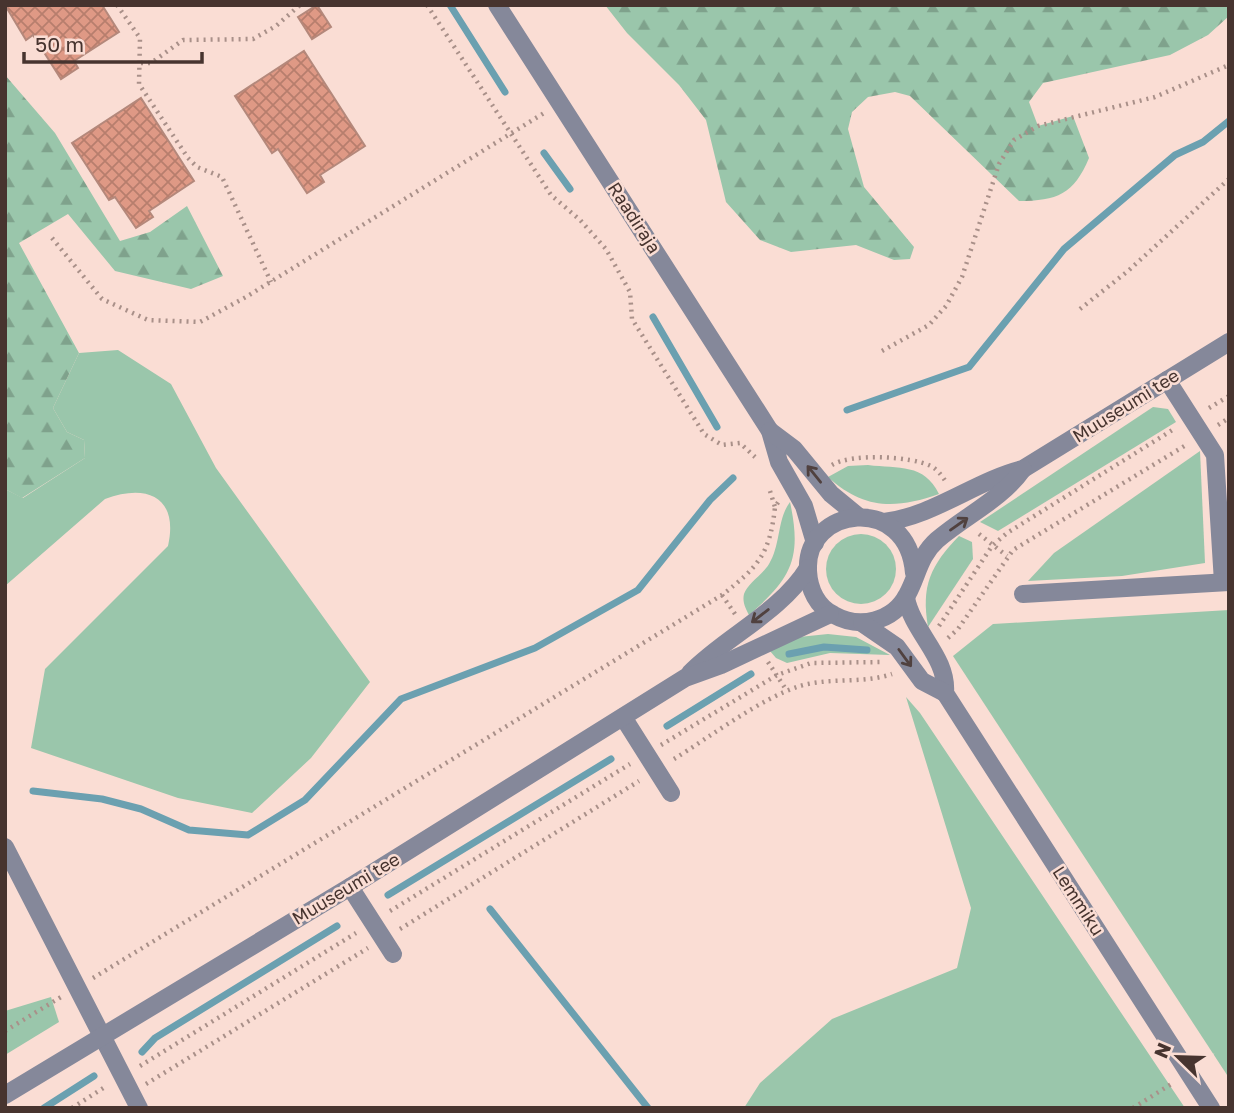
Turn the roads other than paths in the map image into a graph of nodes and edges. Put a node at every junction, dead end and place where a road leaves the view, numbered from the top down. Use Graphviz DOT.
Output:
graph roads {
  1 [pos="497,5"];
  2 [pos="1229,342"];
  3 [pos="1167,380"];
  4 [pos="771,431"];
  5 [pos="1023,469"];
  6 [pos="1223,483"];
  7 [pos="859,517"];
  8 [pos="884,522"];
  9 [pos="815,543"];
  10 [pos="808,568"];
  11 [pos="914,573"];
  12 [pos="1226,582"];
  13 [pos="1023,594"];
  14 [pos="906,598"];
  15 [pos="830,614"];
  16 [pos="862,624"];
  17 [pos="685,678"];
  18 [pos="945,693"];
  19 [pos="623,717"];
  20 [pos="671,793"];
  21 [pos="5,847"];
  22 [pos="350,887"];
  23 [pos="388,946"];
  24 [pos="104,1035"];
  25 [pos="132,1091"];
  26 [pos="5,1095"];
  27 [pos="1211,1108"];
  1 -- 4 [label="street, Raadiraja"];
  2 -- 3 [label="street, Muuseumi tee"];
  3 -- 5 [label="street, Muuseumi tee"];
  3 -- 6 [label="street"];
  7 -- 4 [label="street, Raadiraja, one-way"];
  4 -- 9 [label="street, Raadiraja"];
  5 -- 8 [label="street, Muuseumi tee"];
  11 -- 5 [label="street, Muuseumi tee, one-way"];
  6 -- 12 [label="street"];
  7 -- 8 [label="street, Muuseumi tee"];
  7 -- 9 [label="street"];
  8 -- 11 [label="street"];
  9 -- 10 [label="street, Muuseumi tee"];
  10 -- 15 [label="street"];
  10 -- 17 [label="street, Muuseumi tee, one-way"];
  11 -- 14 [label="street, Muuseumi tee"];
  12 -- 13 [label="street"];
  14 -- 16 [label="street"];
  14 -- 18 [label="street, Lemmiku"];
  15 -- 16 [label="street"];
  15 -- 17 [label="street, Muuseumi tee"];
  16 -- 18 [label="street, Lemmiku, one-way"];
  17 -- 19 [label="street, Muuseumi tee"];
  18 -- 27 [label="street, Lemmiku"];
  19 -- 20 [label="street"];
  19 -- 22 [label="street, Muuseumi tee"];
  21 -- 24 [label="street"];
  22 -- 23 [label="street"];
  22 -- 24 [label="street, Muuseumi tee"];
  24 -- 25 [label="street"];
  24 -- 26 [label="street, Muuseumi tee"];
}
